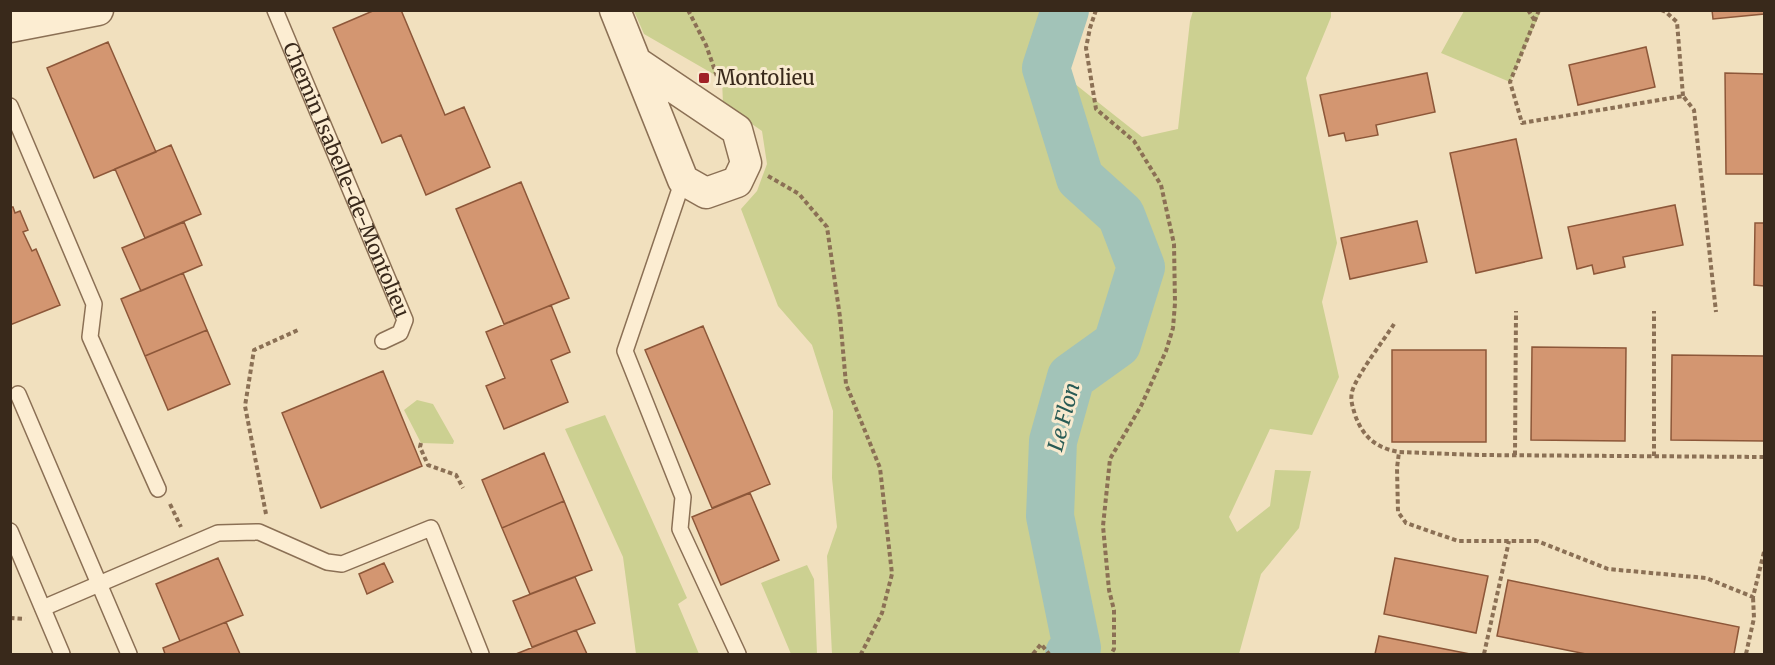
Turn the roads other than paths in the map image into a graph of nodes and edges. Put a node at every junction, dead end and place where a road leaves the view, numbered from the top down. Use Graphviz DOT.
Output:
graph roads {
  1 [pos="98,10"];
  2 [pos="275,10"];
  3 [pos="615,10"];
  4 [pos="10,27"];
  5 [pos="636,62"];
  6 [pos="10,106"];
  7 [pos="683,180"];
  8 [pos="383,340"];
  9 [pos="18,394"];
  10 [pos="158,489"];
  11 [pos="10,531"];
  12 [pos="100,585"];
  13 [pos="43,608"];
  14 [pos="62,654"];
  15 [pos="129,654"];
  16 [pos="481,654"];
  17 [pos="738,654"];
  1 -- 4 [label="street"];
  2 -- 8 [label="lane, Chemin Isabelle-de-Montolieu"];
  3 -- 5 [label="street"];
  5 -- 7 [label="street"];
  5 -- 7 [label="street"];
  6 -- 10 [label="lane"];
  7 -- 17 [label="lane"];
  9 -- 12 [label="lane"];
  11 -- 13 [label="lane"];
  12 -- 13 [label="lane"];
  12 -- 15 [label="lane"];
  12 -- 16 [label="lane"];
  13 -- 14 [label="lane"];
}
